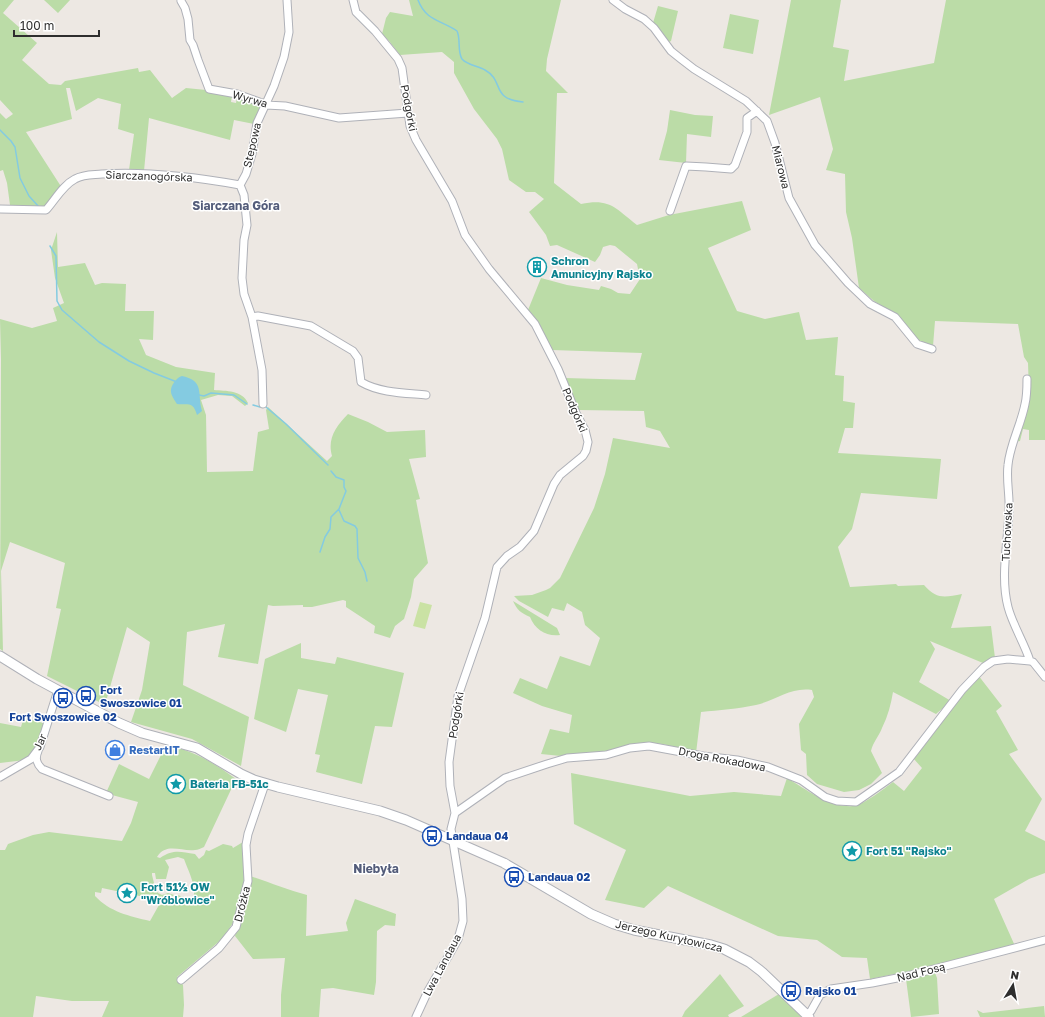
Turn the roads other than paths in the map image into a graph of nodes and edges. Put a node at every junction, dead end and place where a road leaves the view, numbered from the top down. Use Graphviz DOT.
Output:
graph roads {
  1 [pos="287,0"];
  2 [pos="353,0"];
  3 [pos="613,0"];
  4 [pos="181,1"];
  5 [pos="266,105"];
  6 [pos="757,111"];
  7 [pos="408,113"];
  8 [pos="240,185"];
  9 [pos="0,209"];
  10 [pos="670,211"];
  11 [pos="252,317"];
  12 [pos="932,349"];
  13 [pos="1027,380"];
  14 [pos="426,395"];
  15 [pos="263,404"];
  16 [pos="0,656"];
  17 [pos="1030,661"];
  18 [pos="1045,677"];
  19 [pos="58,690"];
  20 [pos="40,747"];
  21 [pos="0,776"];
  22 [pos="265,784"];
  23 [pos="110,796"];
  24 [pos="455,813"];
  25 [pos="453,840"];
  26 [pos="1045,940"];
  27 [pos="181,980"];
  28 [pos="808,1016"];
  29 [pos="416,1017"];
  1 -- 5 [label="street, Stepowa"];
  2 -- 7 [label="street, Podgórki"];
  3 -- 6 [label="street, Miarowa"];
  4 -- 5 [label="street, Wyrwa"];
  5 -- 7 [label="street, Wyrwa"];
  5 -- 8 [label="street, Stepowa"];
  6 -- 10 [label="street"];
  6 -- 12 [label="street, Miarowa"];
  7 -- 24 [label="street, Podgórki"];
  8 -- 9 [label="street, Siarczanogórska"];
  8 -- 11 [label="street"];
  11 -- 14 [label="street"];
  11 -- 15 [label="street"];
  13 -- 17 [label="street, Tuchowska"];
  16 -- 19 [label="street, Jerzego Kuryłowicza"];
  17 -- 18 [label="street, Tuchowska"];
  17 -- 24 [label="street, Droga Rokadowa"];
  19 -- 20 [label="street, Jar"];
  19 -- 22 [label="street, Jerzego Kuryłowicza"];
  20 -- 21 [label="street, Jar"];
  20 -- 23 [label="street"];
  22 -- 25 [label="street, Jerzego Kuryłowicza"];
  22 -- 27 [label="street, Dróżka"];
  24 -- 25 [label="street, Podgórki"];
  25 -- 28 [label="street, Jerzego Kuryłowicza"];
  25 -- 29 [label="street, Lwa Landaua"];
  26 -- 28 [label="street, Nad Fosą"];
}
